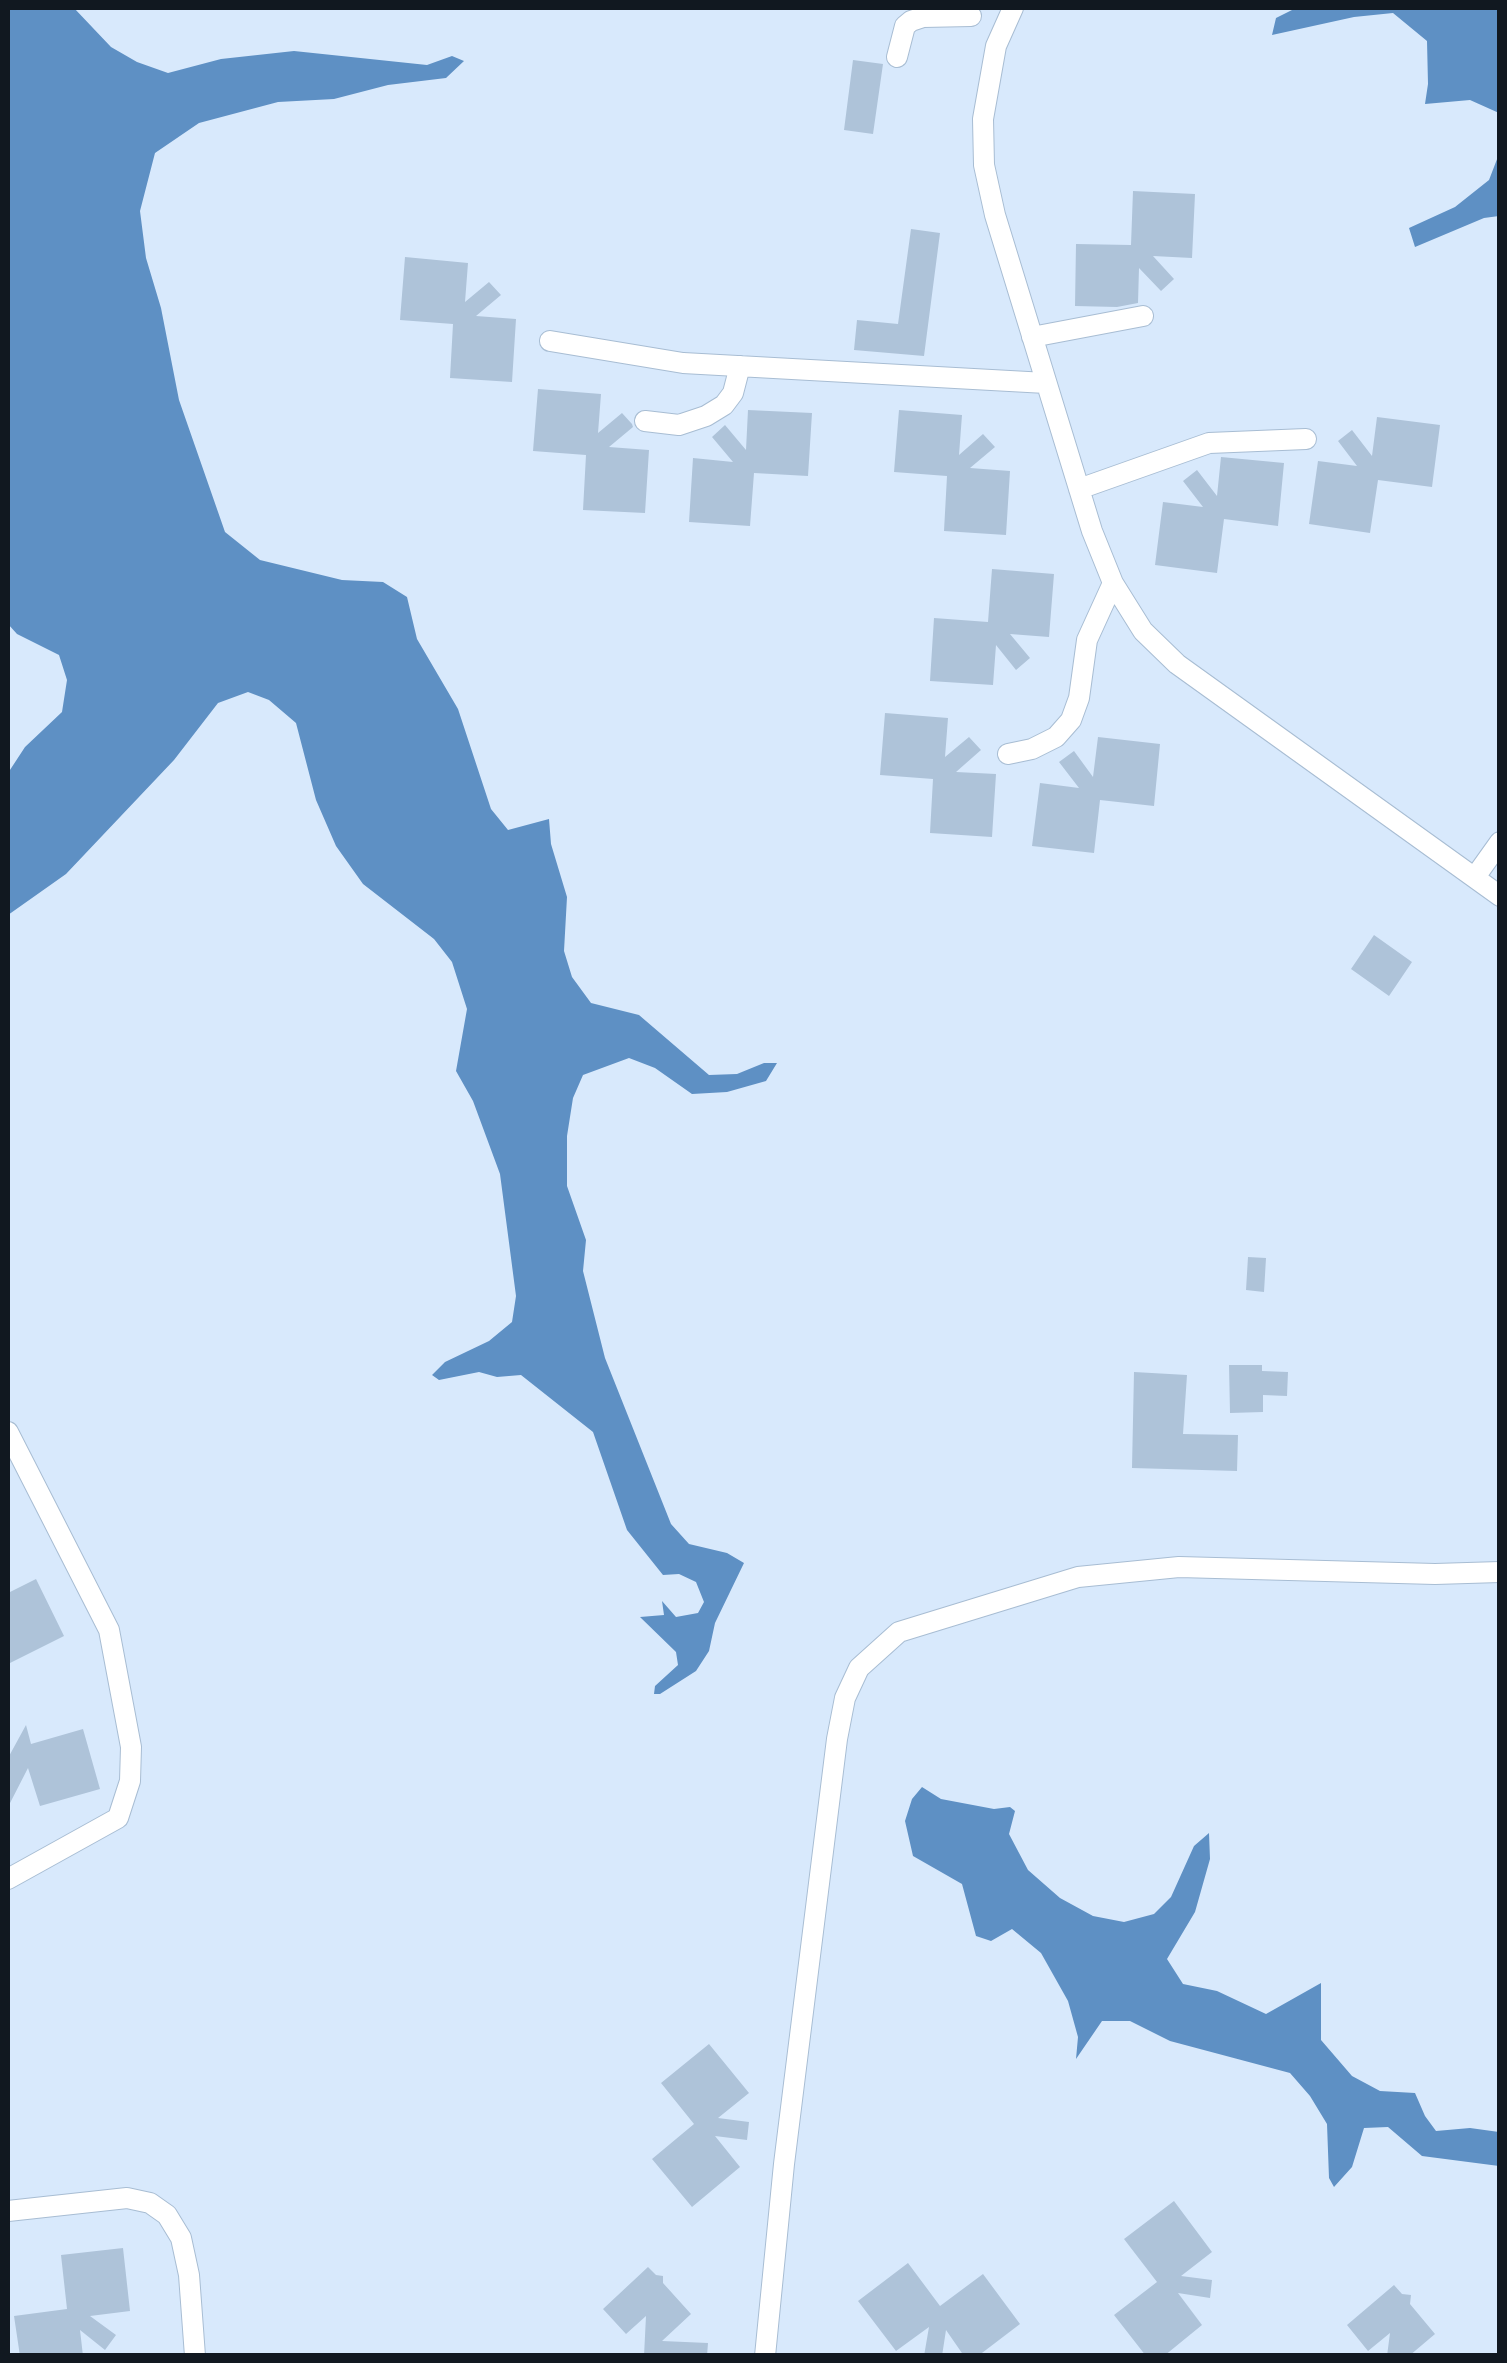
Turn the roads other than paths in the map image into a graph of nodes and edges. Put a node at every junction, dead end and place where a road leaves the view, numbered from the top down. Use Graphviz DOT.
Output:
graph roads {
  1 [pos="1013,8"];
  2 [pos="969,12"];
  3 [pos="996,46"];
  4 [pos="897,57"];
  5 [pos="1143,316"];
  6 [pos="1032,337"];
  7 [pos="550,341"];
  8 [pos="740,366"];
  9 [pos="1046,383"];
  10 [pos="646,421"];
  11 [pos="1306,439"];
  12 [pos="1079,490"];
  13 [pos="1114,583"];
  14 [pos="1008,754"];
  15 [pos="1500,842"];
  16 [pos="1475,877"];
  17 [pos="1500,896"];
  18 [pos="8,1432"];
  19 [pos="1500,1572"];
  20 [pos="8,1879"];
  21 [pos="8,2210"];
  22 [pos="194,2356"];
  23 [pos="765,2356"];
  1 -- 3 [label="street"];
  2 -- 3 [label="street"];
  2 -- 4 [label="street"];
  3 -- 6 [label="street"];
  5 -- 6 [label="street"];
  6 -- 9 [label="street"];
  7 -- 8 [label="street"];
  8 -- 9 [label="street"];
  8 -- 10 [label="street"];
  9 -- 12 [label="street"];
  11 -- 12 [label="street"];
  12 -- 13 [label="street"];
  13 -- 14 [label="street"];
  13 -- 16 [label="street"];
  15 -- 16 [label="street"];
  16 -- 17 [label="street"];
  18 -- 20 [label="street"];
  19 -- 23 [label="street"];
  21 -- 22 [label="street"];
}
